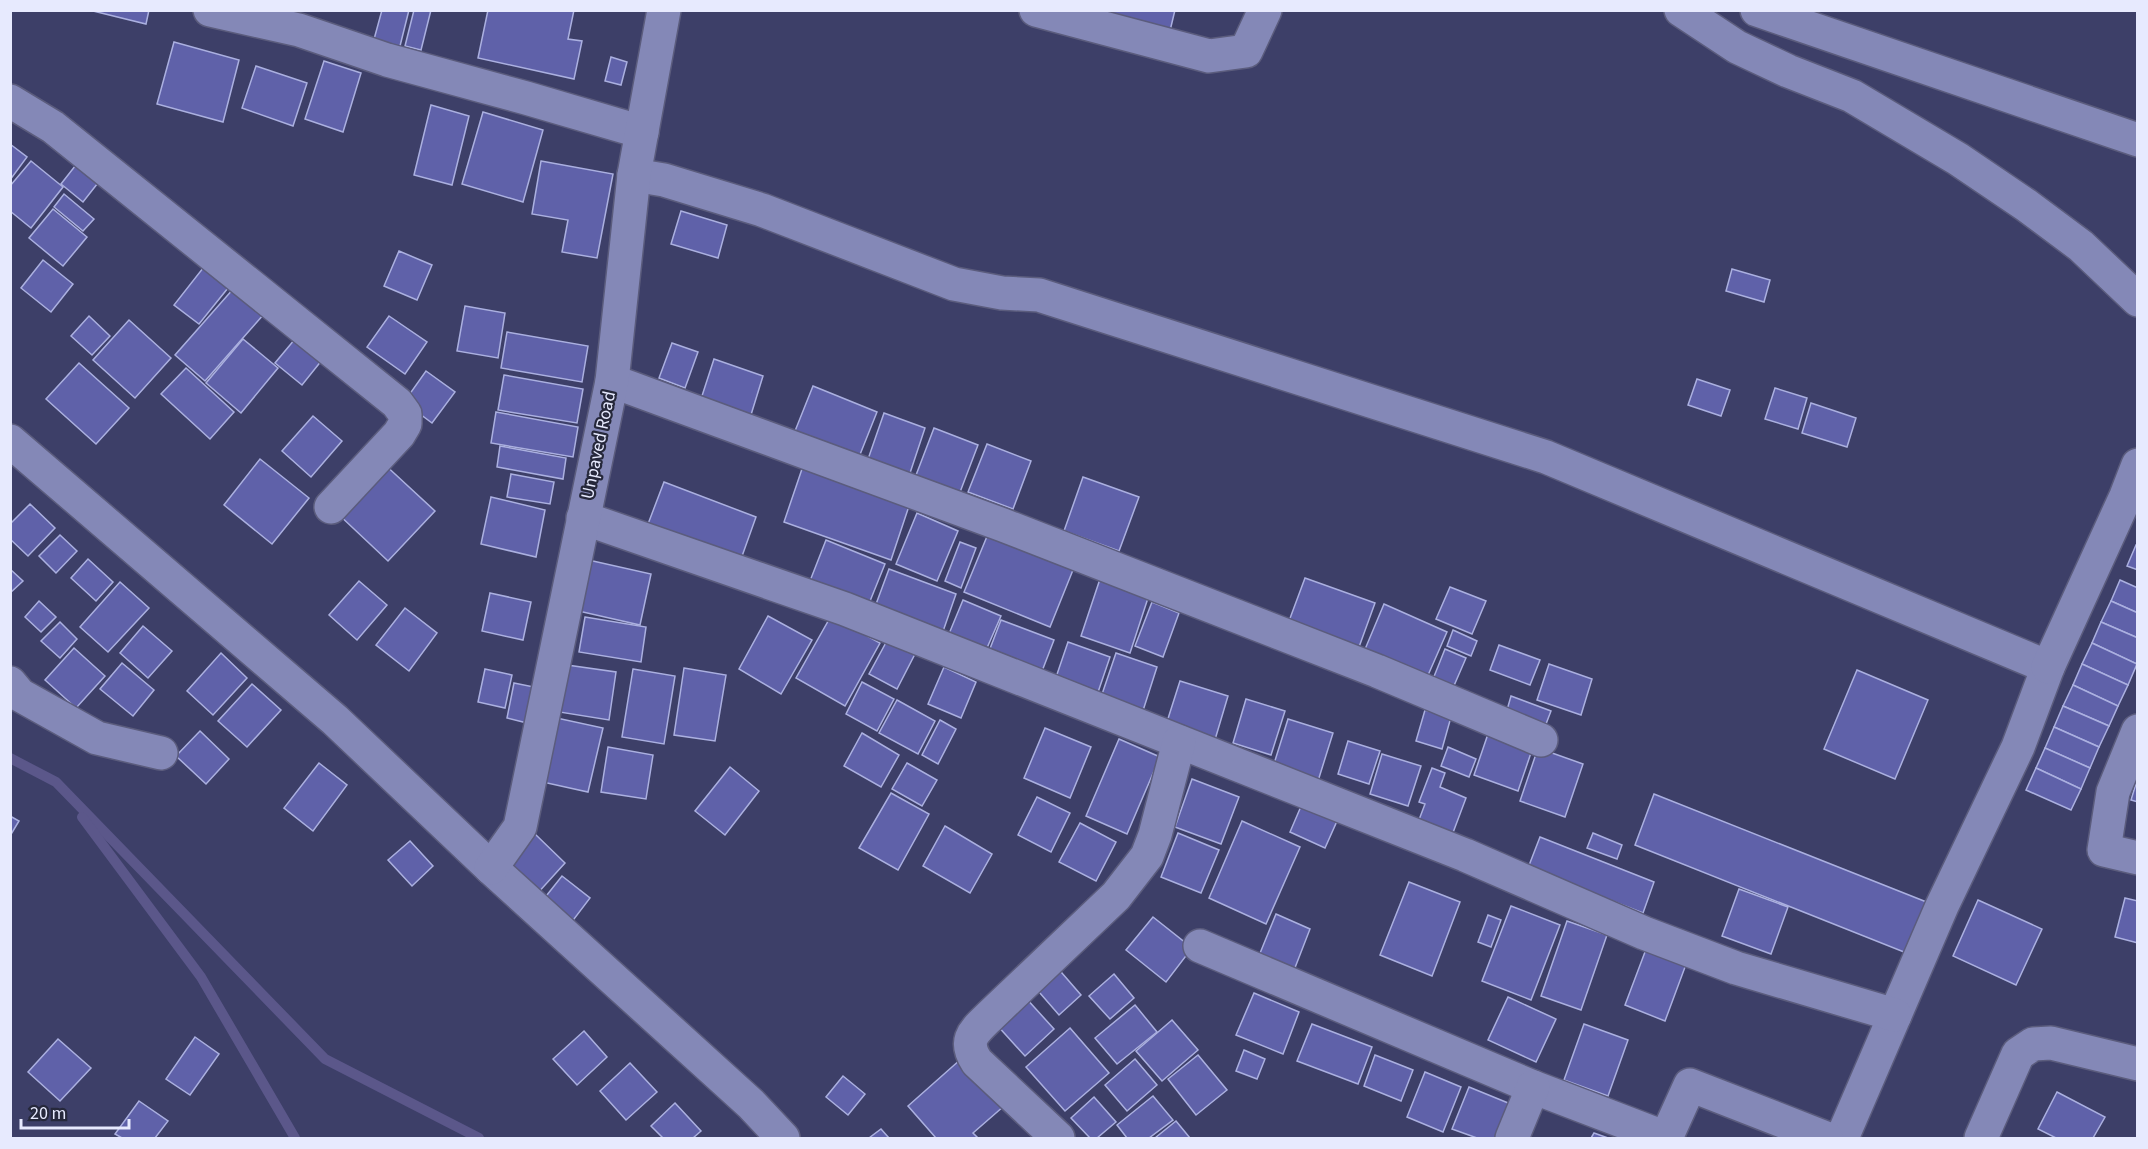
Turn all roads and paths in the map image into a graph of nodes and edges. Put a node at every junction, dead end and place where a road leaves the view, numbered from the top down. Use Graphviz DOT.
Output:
graph roads {
  1 [pos="210,10"];
  2 [pos="664,10"];
  3 [pos="1036,10"];
  4 [pos="1265,10"];
  5 [pos="1681,10"];
  6 [pos="1757,10"];
  7 [pos="10,101"];
  8 [pos="642,132"];
  9 [pos="2138,140"];
  10 [pos="634,175"];
  11 [pos="2138,300"];
  12 [pos="612,381"];
  13 [pos="10,441"];
  14 [pos="2138,465"];
  15 [pos="331,507"];
  16 [pos="583,518"];
  17 [pos="2048,667"];
  18 [pos="10,683"];
  19 [pos="2138,731"];
  20 [pos="1541,740"];
  21 [pos="1179,742"];
  22 [pos="161,753"];
  23 [pos="2138,858"];
  24 [pos="491,868"];
  25 [pos="1200,946"];
  26 [pos="1896,1015"];
  27 [pos="2138,1064"];
  28 [pos="1533,1087"];
  29 [pos="783,1138"];
  30 [pos="1058,1138"];
  31 [pos="1512,1138"];
  32 [pos="1666,1138"];
  33 [pos="1826,1138"];
  34 [pos="1842,1138"];
  35 [pos="1980,1138"];
  1 -- 8 [label="street"];
  2 -- 8 [label="street, Unpaved Road"];
  3 -- 4 [label="street"];
  5 -- 11 [label="street"];
  6 -- 9 [label="street"];
  7 -- 15 [label="street"];
  8 -- 10 [label="street, Unpaved Road"];
  10 -- 12 [label="street, Unpaved Road"];
  10 -- 17 [label="street"];
  12 -- 16 [label="street, Unpaved Road"];
  12 -- 20 [label="street"];
  13 -- 24 [label="street"];
  14 -- 17 [label="street"];
  16 -- 21 [label="street"];
  16 -- 24 [label="street, Unpaved Road"];
  17 -- 26 [label="street"];
  18 -- 22 [label="street"];
  19 -- 23 [label="street"];
  21 -- 26 [label="street"];
  21 -- 30 [label="street"];
  24 -- 29 [label="street"];
  25 -- 28 [label="street"];
  26 -- 34 [label="street"];
  27 -- 35 [label="street"];
  28 -- 31 [label="street"];
  28 -- 32 [label="street"];
  32 -- 33 [label="street"];
}
